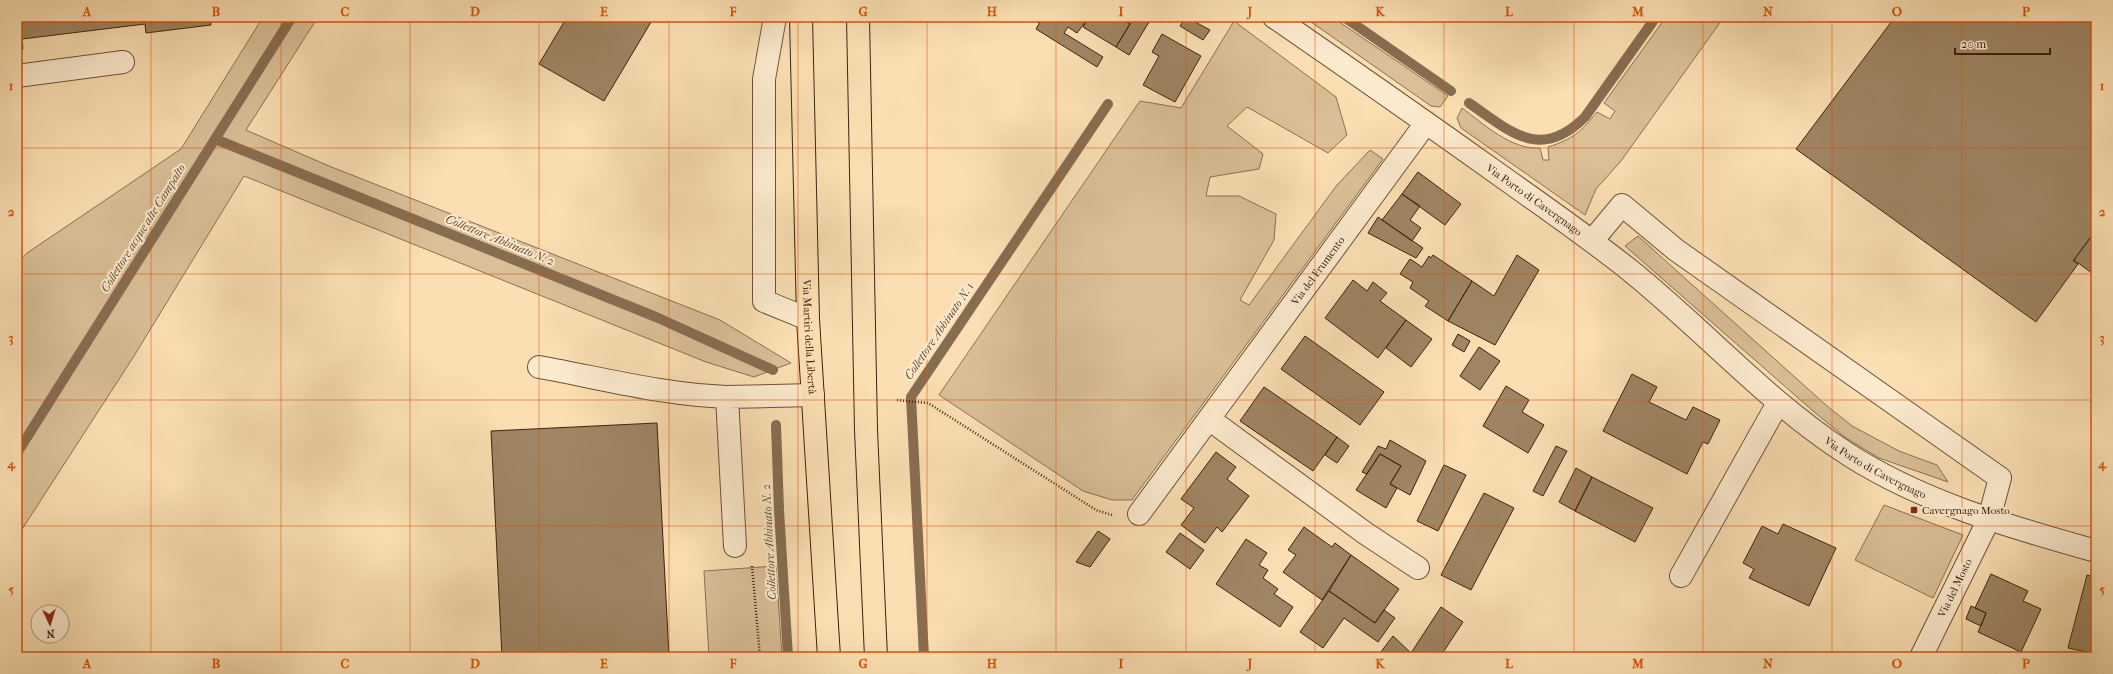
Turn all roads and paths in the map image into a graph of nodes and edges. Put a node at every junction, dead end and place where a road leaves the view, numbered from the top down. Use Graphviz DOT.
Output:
graph roads {
  1 [pos="775,17"];
  2 [pos="801,17"];
  3 [pos="858,17"];
  4 [pos="1274,17"];
  5 [pos="123,62"];
  6 [pos="17,76"];
  7 [pos="1426,123"];
  8 [pos="1592,241"];
  9 [pos="808,319"];
  10 [pos="539,367"];
  11 [pos="813,395"];
  12 [pos="727,397"];
  13 [pos="897,400"];
  14 [pos="1778,403"];
  15 [pos="1209,419"];
  16 [pos="1139,514"];
  17 [pos="1989,519"];
  18 [pos="735,546"];
  19 [pos="2096,551"];
  20 [pos="1418,568"];
  21 [pos="1681,576"];
  22 [pos="760,657"];
  23 [pos="829,657"];
  24 [pos="876,657"];
  25 [pos="1921,657"];
  1 -- 9 [label="street"];
  2 -- 9 [label="main road, Via Martiri della Libertà"];
  3 -- 24 [label="main road"];
  4 -- 7 [label="street, Via Porto di Cavergnago"];
  5 -- 6 [label="street"];
  7 -- 8 [label="street, Via Porto di Cavergnago"];
  7 -- 15 [label="street, Via del Frumento"];
  8 -- 14 [label="street, Via Porto di Cavergnago"];
  8 -- 17 [label="street, Via del Mosto"];
  9 -- 11 [label="main road, Via Martiri della Libertà"];
  10 -- 12 [label="street"];
  11 -- 12 [label="street"];
  11 -- 23 [label="main road, Via Martiri della Libertà"];
  12 -- 18 [label="street"];
  13 -- 16 [label="path"];
  14 -- 17 [label="street, Via Porto di Cavergnago"];
  14 -- 21 [label="street"];
  15 -- 16 [label="street, Via del Frumento"];
  15 -- 20 [label="street"];
  17 -- 19 [label="street, Via Porto di Cavergnago"];
  17 -- 25 [label="street, Via del Mosto"];
  18 -- 22 [label="path"];
}
